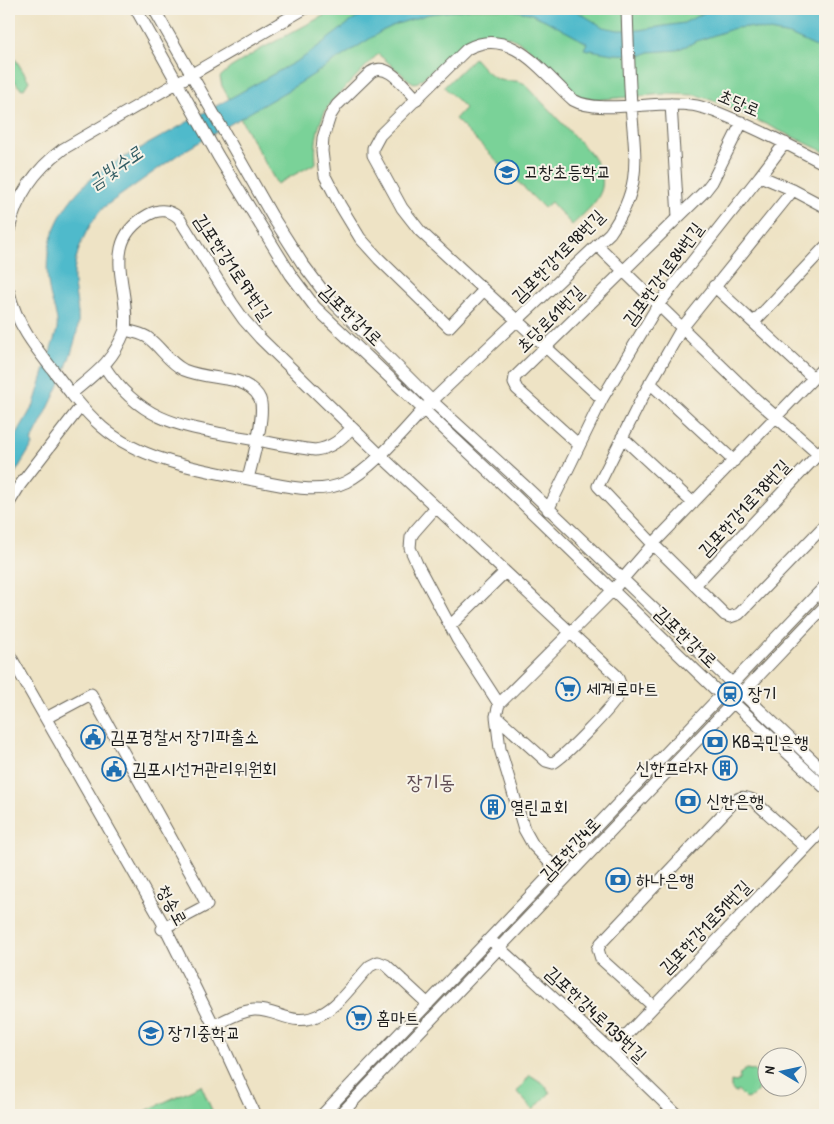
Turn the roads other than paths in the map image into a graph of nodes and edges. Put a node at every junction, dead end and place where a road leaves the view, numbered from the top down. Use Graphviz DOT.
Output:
graph roads {
  1 [pos="136,9"];
  2 [pos="154,9"];
  3 [pos="304,9"];
  4 [pos="627,9"];
  5 [pos="290,12"];
  6 [pos="190,74"];
  7 [pos="176,82"];
  8 [pos="417,99"];
  9 [pos="671,104"];
  10 [pos="631,105"];
  11 [pos="742,122"];
  12 [pos="784,143"];
  13 [pos="825,164"];
  14 [pos="760,176"];
  15 [pos="793,190"];
  16 [pos="825,207"];
  17 [pos="678,217"];
  18 [pos="9,230"];
  19 [pos="597,245"];
  20 [pos="825,247"];
  21 [pos="623,271"];
  22 [pos="714,286"];
  23 [pos="484,290"];
  24 [pos="9,292"];
  25 [pos="658,305"];
  26 [pos="518,321"];
  27 [pos="754,322"];
  28 [pos="682,328"];
  29 [pos="125,330"];
  30 [pos="547,347"];
  31 [pos="104,366"];
  32 [pos="825,366"];
  33 [pos="813,378"];
  34 [pos="650,383"];
  35 [pos="70,392"];
  36 [pos="602,399"];
  37 [pos="428,405"];
  38 [pos="81,406"];
  39 [pos="776,417"];
  40 [pos="352,428"];
  41 [pos="622,437"];
  42 [pos="257,440"];
  43 [pos="580,445"];
  44 [pos="823,454"];
  45 [pos="380,455"];
  46 [pos="734,461"];
  47 [pos="248,479"];
  48 [pos="9,503"];
  49 [pos="693,503"];
  50 [pos="436,507"];
  51 [pos="548,510"];
  52 [pos="825,525"];
  53 [pos="653,544"];
  54 [pos="505,572"];
  55 [pos="621,580"];
  56 [pos="695,585"];
  57 [pos="825,586"];
  58 [pos="613,590"];
  59 [pos="825,606"];
  60 [pos="450,626"];
  61 [pos="571,633"];
  62 [pos="9,654"];
  63 [pos="732,683"];
  64 [pos="743,694"];
  65 [pos="721,695"];
  66 [pos="734,703"];
  67 [pos="499,704"];
  68 [pos="496,716"];
  69 [pos="46,718"];
  70 [pos="825,772"];
  71 [pos="825,788"];
  72 [pos="825,828"];
  73 [pos="806,848"];
  74 [pos="556,869"];
  75 [pos="164,928"];
  76 [pos="490,939"];
  77 [pos="499,948"];
  78 [pos="428,1004"];
  79 [pos="653,1006"];
  80 [pos="213,1027"];
  81 [pos="611,1051"];
  82 [pos="250,1115"];
  83 [pos="255,1115"];
  84 [pos="322,1115"];
  85 [pos="340,1115"];
  86 [pos="677,1115"];
  1 -- 7 [label="street, 김포한강1로"];
  2 -- 6 [label="street, 김포한강1로"];
  3 -- 5 [label="street"];
  4 -- 10 [label="street, 김포한강1로98번길"];
  5 -- 6 [label="street"];
  6 -- 7 [label="street"];
  6 -- 37 [label="street, 김포한강1로"];
  7 -- 18 [label="street"];
  7 -- 37 [label="street, 김포한강1로"];
  8 -- 10 [label="street, 초당로"];
  8 -- 23 [label="street, 김포한강1로98번길"];
  8 -- 23 [label="street, 김포한강1로98번길"];
  9 -- 10 [label="street, 초당로"];
  9 -- 11 [label="street, 초당로"];
  9 -- 17 [label="street"];
  10 -- 19 [label="street, 김포한강1로98번길"];
  11 -- 12 [label="street, 초당로"];
  11 -- 17 [label="street, 초당로61번길"];
  12 -- 13 [label="street, 초당로"];
  12 -- 14 [label="street"];
  14 -- 15 [label="street"];
  14 -- 25 [label="street, 김포한강1로84번길"];
  15 -- 16 [label="street"];
  15 -- 22 [label="street"];
  17 -- 21 [label="street, 초당로61번길"];
  19 -- 21 [label="street, 김포한강1로78번길"];
  19 -- 26 [label="street, 김포한강1로98번길"];
  20 -- 27 [label="street"];
  21 -- 25 [label="street, 김포한강1로78번길"];
  21 -- 30 [label="street, 초당로61번길"];
  22 -- 27 [label="street"];
  22 -- 28 [label="street"];
  23 -- 26 [label="street, 김포한강1로98번길"];
  24 -- 35 [label="street"];
  25 -- 28 [label="street, 김포한강1로78번길"];
  25 -- 36 [label="street, 김포한강1로84번길"];
  26 -- 30 [label="street"];
  26 -- 37 [label="street, 김포한강1로98번길"];
  27 -- 33 [label="street"];
  28 -- 34 [label="street"];
  28 -- 39 [label="street, 김포한강1로78번길"];
  29 -- 31 [label="street, 김포한강1로97번길"];
  29 -- 40 [label="street, 김포한강1로97번길"];
  29 -- 42 [label="street"];
  30 -- 36 [label="street"];
  30 -- 43 [label="street, 초당로61번길"];
  31 -- 35 [label="street, 김포한강1로97번길"];
  31 -- 42 [label="street"];
  32 -- 33 [label="street"];
  33 -- 39 [label="street"];
  34 -- 41 [label="street"];
  34 -- 46 [label="street"];
  35 -- 38 [label="street"];
  36 -- 43 [label="street, 김포한강1로84번길"];
  37 -- 45 [label="street"];
  37 -- 51 [label="street, 김포한강1로"];
  37 -- 58 [label="street, 김포한강1로"];
  38 -- 47 [label="street"];
  38 -- 48 [label="street"];
  39 -- 44 [label="street, 김포한강1로78번길"];
  39 -- 46 [label="street"];
  40 -- 42 [label="street"];
  40 -- 45 [label="street, 김포한강1로97번길"];
  41 -- 49 [label="street"];
  41 -- 53 [label="street"];
  42 -- 47 [label="street"];
  43 -- 51 [label="street, 김포한강1로84번길"];
  44 -- 56 [label="street, 김포한강1로78번길"];
  45 -- 47 [label="street"];
  45 -- 50 [label="street"];
  46 -- 49 [label="street"];
  49 -- 53 [label="street"];
  50 -- 54 [label="street"];
  50 -- 60 [label="street"];
  51 -- 55 [label="street, 김포한강1로"];
  52 -- 56 [label="street"];
  53 -- 55 [label="street"];
  53 -- 56 [label="street"];
  54 -- 60 [label="street"];
  54 -- 61 [label="street"];
  55 -- 58 [label="street"];
  55 -- 63 [label="street, 김포한강1로"];
  57 -- 63 [label="street, 김포한강4로"];
  58 -- 61 [label="street"];
  58 -- 65 [label="street, 김포한강1로"];
  59 -- 64 [label="street, 김포한강4로"];
  60 -- 67 [label="street"];
  61 -- 67 [label="street"];
  61 -- 68 [label="street"];
  62 -- 69 [label="street, 청송로"];
  63 -- 64 [label="street, 김포한강1로"];
  63 -- 65 [label="street, 김포한강4로"];
  64 -- 66 [label="street, 김포한강4로"];
  64 -- 70 [label="street, 김포한강1로"];
  65 -- 66 [label="street, 김포한강1로"];
  65 -- 74 [label="street, 김포한강4로"];
  66 -- 71 [label="street, 김포한강1로"];
  66 -- 77 [label="street, 김포한강4로"];
  67 -- 68 [label="street"];
  68 -- 74 [label="street"];
  69 -- 75 [label="street, 청송로"];
  69 -- 75 [label="street"];
  72 -- 73 [label="street, 김포한강1로51번길"];
  73 -- 79 [label="street, 김포한강1로51번길"];
  73 -- 79 [label="street"];
  74 -- 76 [label="street, 김포한강4로"];
  75 -- 80 [label="street, 청송로"];
  76 -- 77 [label="street, 김포한강4로135번길"];
  76 -- 78 [label="street, 김포한강4로"];
  77 -- 81 [label="street, 김포한강4로135번길"];
  77 -- 85 [label="street, 김포한강4로"];
  78 -- 80 [label="street"];
  78 -- 84 [label="street, 김포한강4로"];
  79 -- 81 [label="street, 김포한강1로51번길"];
  80 -- 82 [label="street, 청송로"];
  80 -- 83 [label="street, 청송로"];
  81 -- 86 [label="street, 김포한강4로135번길"];
}
